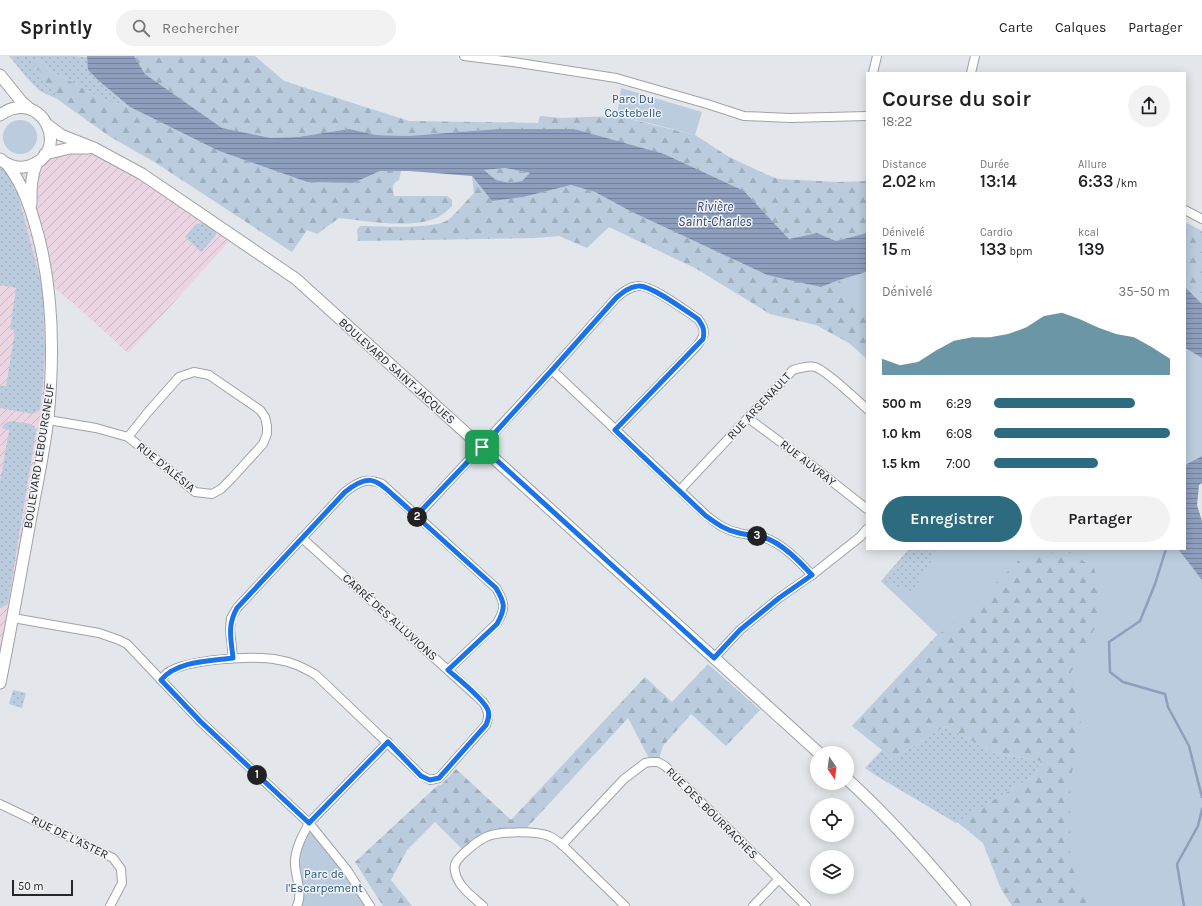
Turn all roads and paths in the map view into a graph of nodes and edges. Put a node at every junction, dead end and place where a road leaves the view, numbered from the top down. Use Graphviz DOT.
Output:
graph roads {
  1 [pos="464,56"];
  2 [pos="876,56"];
  3 [pos="975,56"];
  4 [pos="513,59"];
  5 [pos="873,72"];
  6 [pos="972,72"];
  7 [pos="0,75"];
  8 [pos="30,109"];
  9 [pos="866,114"];
  10 [pos="0,115"];
  11 [pos="49,126"];
  12 [pos="94,148"];
  13 [pos="41,158"];
  14 [pos="2,161"];
  15 [pos="31,206"];
  16 [pos="1186,211"];
  17 [pos="1202,219"];
  18 [pos="552,370"];
  19 [pos="866,408"];
  20 [pos="748,418"];
  21 [pos="48,420"];
  22 [pos="615,430"];
  23 [pos="128,437"];
  24 [pos="482,447"];
  25 [pos="680,490"];
  26 [pos="866,508"];
  27 [pos="416,516"];
  28 [pos="866,530"];
  29 [pos="302,538"];
  30 [pos="812,575"];
  31 [pos="13,618"];
  32 [pos="233,658"];
  33 [pos="714,658"];
  34 [pos="448,670"];
  35 [pos="161,680"];
  36 [pos="0,683"];
  37 [pos="388,742"];
  38 [pos="811,746"];
  39 [pos="854,785"];
  40 [pos="0,804"];
  41 [pos="309,823"];
  42 [pos="562,845"];
  43 [pos="779,879"];
  44 [pos="110,906"];
  45 [pos="297,906"];
  46 [pos="370,906"];
  47 [pos="483,906"];
  48 [pos="625,906"];
  49 [pos="753,906"];
  50 [pos="806,906"];
  51 [pos="965,906"];
  1 -- 4 [label="street"];
  2 -- 5 [label="street"];
  3 -- 6 [label="street"];
  4 -- 9 [label="street"];
  7 -- 8 [label="street"];
  8 -- 10 [label="street"];
  8 -- 11 [label="street, BOULEVARD SAINT-JACQUES"];
  11 -- 12 [label="street, BOULEVARD SAINT-JACQUES"];
  11 -- 13 [label="street, BOULEVARD LEBOURGNEUF"];
  12 -- 13 [label="street, BOULEVARD SAINT-JACQUES"];
  12 -- 24 [label="street, BOULEVARD SAINT-JACQUES"];
  13 -- 14 [label="street, BOULEVARD SAINT-JACQUES"];
  13 -- 15 [label="street, BOULEVARD LEBOURGNEUF"];
  14 -- 15 [label="street, BOULEVARD LEBOURGNEUF"];
  15 -- 21 [label="street, BOULEVARD LEBOURGNEUF"];
  16 -- 17 [label="street"];
  18 -- 22 [label="street"];
  18 -- 22 [label="street"];
  18 -- 24 [label="street"];
  19 -- 20 [label="street, RUE ARSENAULT"];
  20 -- 25 [label="street, RUE ARSENAULT"];
  20 -- 26 [label="street, RUE AUVRAY"];
  21 -- 23 [label="street, RUE D'ALÉSIA"];
  21 -- 31 [label="street, BOULEVARD LEBOURGNEUF"];
  22 -- 25 [label="street"];
  23 -- 23 [label="street, RUE D'ALÉSIA"];
  24 -- 27 [label="street"];
  24 -- 33 [label="street, BOULEVARD SAINT-JACQUES"];
  25 -- 30 [label="street"];
  27 -- 29 [label="street"];
  27 -- 34 [label="street"];
  28 -- 30 [label="street"];
  29 -- 32 [label="street"];
  29 -- 34 [label="street, CARRÉ DES ALLUVIONS"];
  30 -- 33 [label="street"];
  31 -- 35 [label="street"];
  31 -- 36 [label="street, BOULEVARD LEBOURGNEUF"];
  32 -- 35 [label="street, CARRÉ DES ALLUVIONS"];
  32 -- 37 [label="street, CARRÉ DES ALLUVIONS"];
  33 -- 38 [label="street, BOULEVARD SAINT-JACQUES"];
  34 -- 37 [label="street, CARRÉ DES ALLUVIONS"];
  35 -- 41 [label="street"];
  37 -- 41 [label="street"];
  39 -- 51 [label="street"];
  40 -- 44 [label="street, RUE DE L'ASTER"];
  41 -- 45 [label="street"];
  41 -- 46 [label="street"];
  42 -- 43 [label="street, RUE DES BOURRACHES"];
  42 -- 47 [label="street"];
  42 -- 48 [label="street"];
  43 -- 49 [label="street"];
  43 -- 50 [label="street, RUE DES BOURRACHES"];
}
